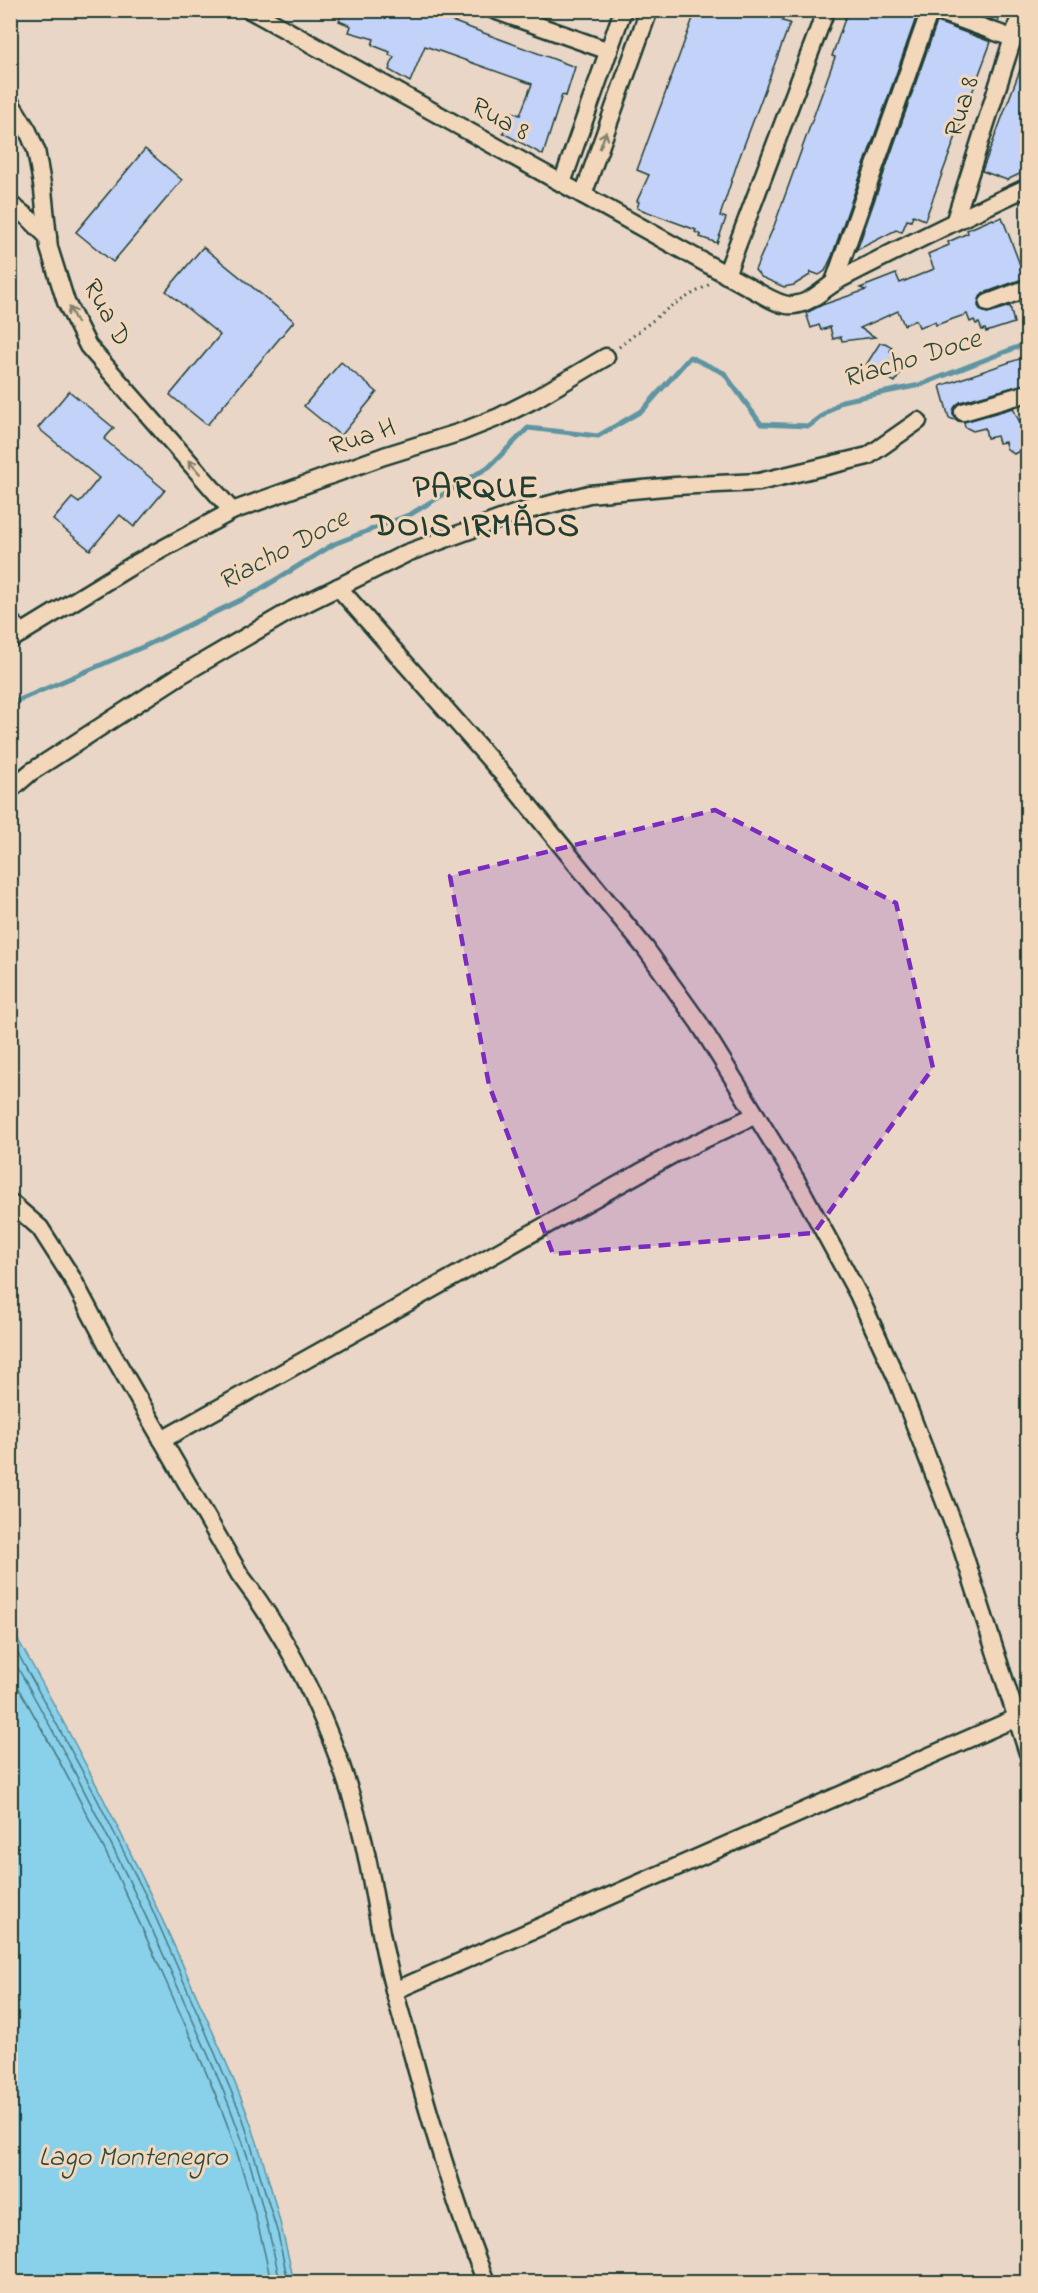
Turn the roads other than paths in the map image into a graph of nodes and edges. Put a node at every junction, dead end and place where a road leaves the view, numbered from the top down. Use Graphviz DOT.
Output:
graph roads {
  1 [pos="249,10"];
  2 [pos="494,10"];
  3 [pos="623,10"];
  4 [pos="649,10"];
  5 [pos="826,10"];
  6 [pos="930,10"];
  7 [pos="935,10"];
  8 [pos="1022,10"];
  9 [pos="1012,38"];
  10 [pos="609,51"];
  11 [pos="10,102"];
  12 [pos="562,183"];
  13 [pos="1028,187"];
  14 [pos="583,195"];
  15 [pos="10,204"];
  16 [pos="956,220"];
  17 [pos="48,237"];
  18 [pos="726,275"];
  19 [pos="834,282"];
  20 [pos="1028,288"];
  21 [pos="988,303"];
  22 [pos="606,357"];
  23 [pos="1028,393"];
  24 [pos="963,412"];
  25 [pos="918,421"];
  26 [pos="232,511"];
  27 [pos="338,587"];
  28 [pos="14,631"];
  29 [pos="10,790"];
  30 [pos="756,1115"];
  31 [pos="10,1202"];
  32 [pos="162,1440"];
  33 [pos="1016,1718"];
  34 [pos="1028,1753"];
  35 [pos="394,1991"];
  36 [pos="486,2283"];
  1 -- 12 [label="street, Rua 8"];
  2 -- 10 [label="street"];
  3 -- 10 [label="street"];
  14 -- 4 [label="street, one-way"];
  5 -- 18 [label="street"];
  6 -- 19 [label="street"];
  7 -- 9 [label="street"];
  8 -- 9 [label="street, Rua 8"];
  9 -- 16 [label="street, Rua 8"];
  10 -- 12 [label="street"];
  11 -- 17 [label="street, Rua D"];
  12 -- 14 [label="street, Rua 8"];
  13 -- 16 [label="street"];
  14 -- 18 [label="street, Rua 8"];
  15 -- 17 [label="street"];
  16 -- 19 [label="street"];
  26 -- 17 [label="street, Rua D, one-way"];
  18 -- 19 [label="street, Rua 8"];
  20 -- 21 [label="street"];
  22 -- 26 [label="street, Rua H"];
  23 -- 24 [label="street"];
  25 -- 27 [label="street"];
  26 -- 28 [label="street, Rua H"];
  27 -- 29 [label="street"];
  27 -- 30 [label="street"];
  30 -- 32 [label="street"];
  30 -- 33 [label="street"];
  31 -- 32 [label="street"];
  32 -- 35 [label="street"];
  33 -- 34 [label="street"];
  33 -- 35 [label="street"];
  35 -- 36 [label="street"];
}
